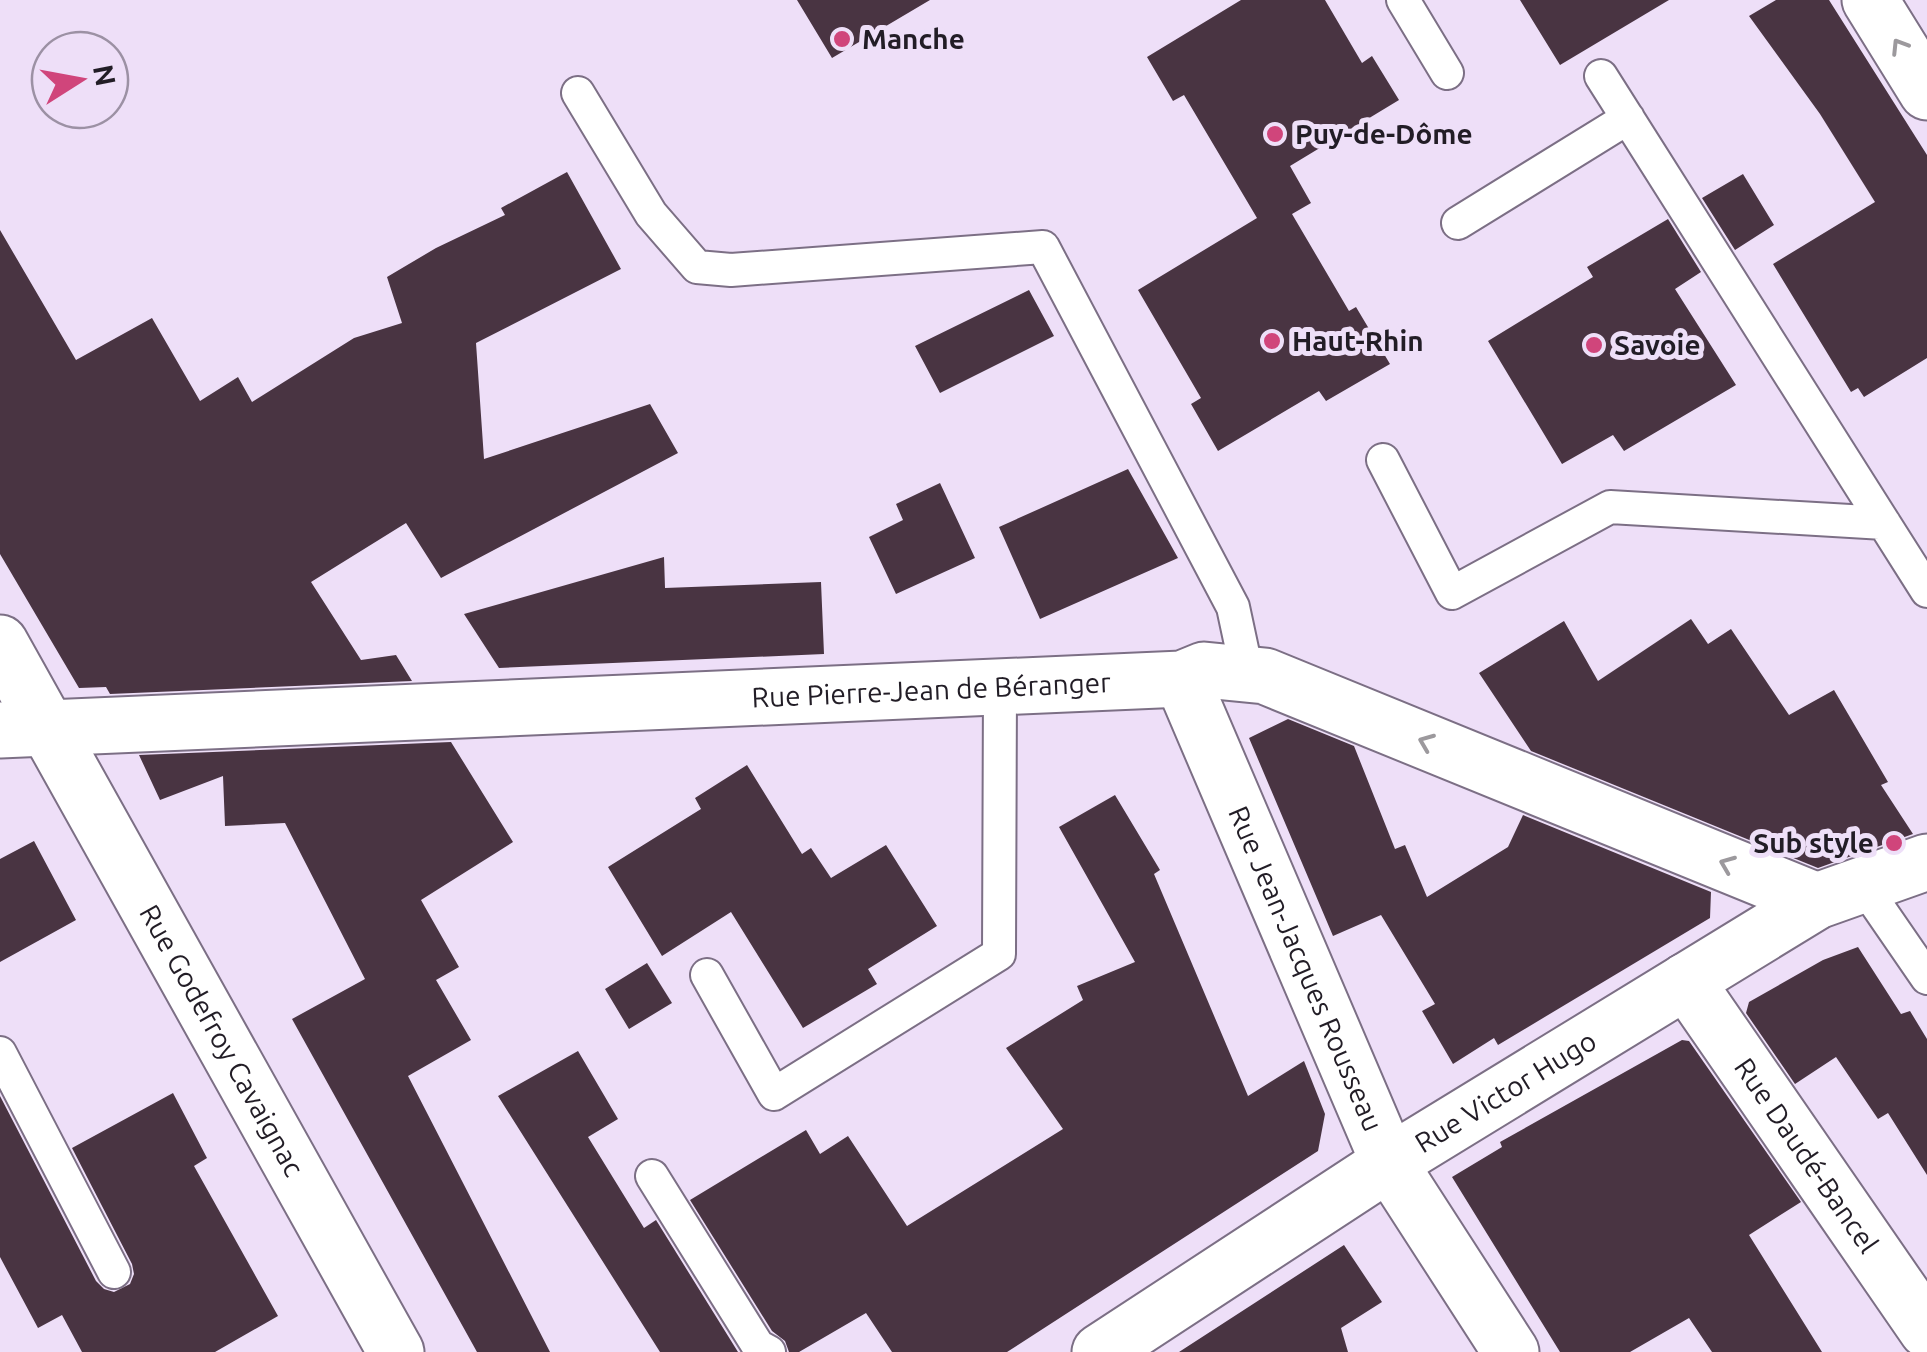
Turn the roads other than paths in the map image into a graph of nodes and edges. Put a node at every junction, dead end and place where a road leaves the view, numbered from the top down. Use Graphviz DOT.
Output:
graph roads {
  1 [pos="1403,0"];
  2 [pos="1870,0"];
  3 [pos="1446,73"];
  4 [pos="1601,76"];
  5 [pos="1927,92"];
  6 [pos="578,93"];
  7 [pos="1628,118"];
  8 [pos="1458,223"];
  9 [pos="1383,460"];
  10 [pos="1884,523"];
  11 [pos="1927,591"];
  12 [pos="0,643"];
  13 [pos="1248,677"];
  14 [pos="1182,679"];
  15 [pos="1000,688"];
  16 [pos="24,729"];
  17 [pos="1927,862"];
  18 [pos="1840,893"];
  19 [pos="707,974"];
  20 [pos="1927,978"];
  21 [pos="1686,981"];
  22 [pos="0,1053"];
  23 [pos="1389,1163"];
  24 [pos="652,1176"];
  25 [pos="114,1272"];
  26 [pos="1927,1330"];
  27 [pos="396,1352"];
  28 [pos="769,1352"];
  29 [pos="1100,1352"];
  30 [pos="1512,1352"];
  1 -- 3 [label="lane"];
  5 -- 2 [label="street, one-way"];
  4 -- 7 [label="lane"];
  6 -- 13 [label="lane"];
  7 -- 8 [label="lane"];
  7 -- 10 [label="lane"];
  9 -- 10 [label="lane"];
  10 -- 11 [label="lane"];
  12 -- 16 [label="street, Rue Godefroy Cavaignac"];
  13 -- 14 [label="street, Rue Pierre-Jean de Béranger"];
  18 -- 13 [label="street, Rue Pierre-Jean de Béranger, one-way"];
  14 -- 15 [label="street, Rue Pierre-Jean de Béranger"];
  14 -- 23 [label="street, Rue Jean-Jacques Rousseau"];
  15 -- 16 [label="street, Rue Pierre-Jean de Béranger"];
  15 -- 19 [label="lane"];
  16 -- 27 [label="street, Rue Godefroy Cavaignac"];
  17 -- 18 [label="street, Rue Victor Hugo"];
  18 -- 20 [label="lane"];
  18 -- 21 [label="street, Rue Victor Hugo"];
  21 -- 23 [label="street, Rue Victor Hugo"];
  21 -- 26 [label="street, Rue Daudé-Bancel"];
  22 -- 25 [label="lane"];
  23 -- 29 [label="street, Rue Victor Hugo"];
  23 -- 30 [label="street, Rue Jean-Jacques Rousseau"];
  24 -- 28 [label="lane"];
}
